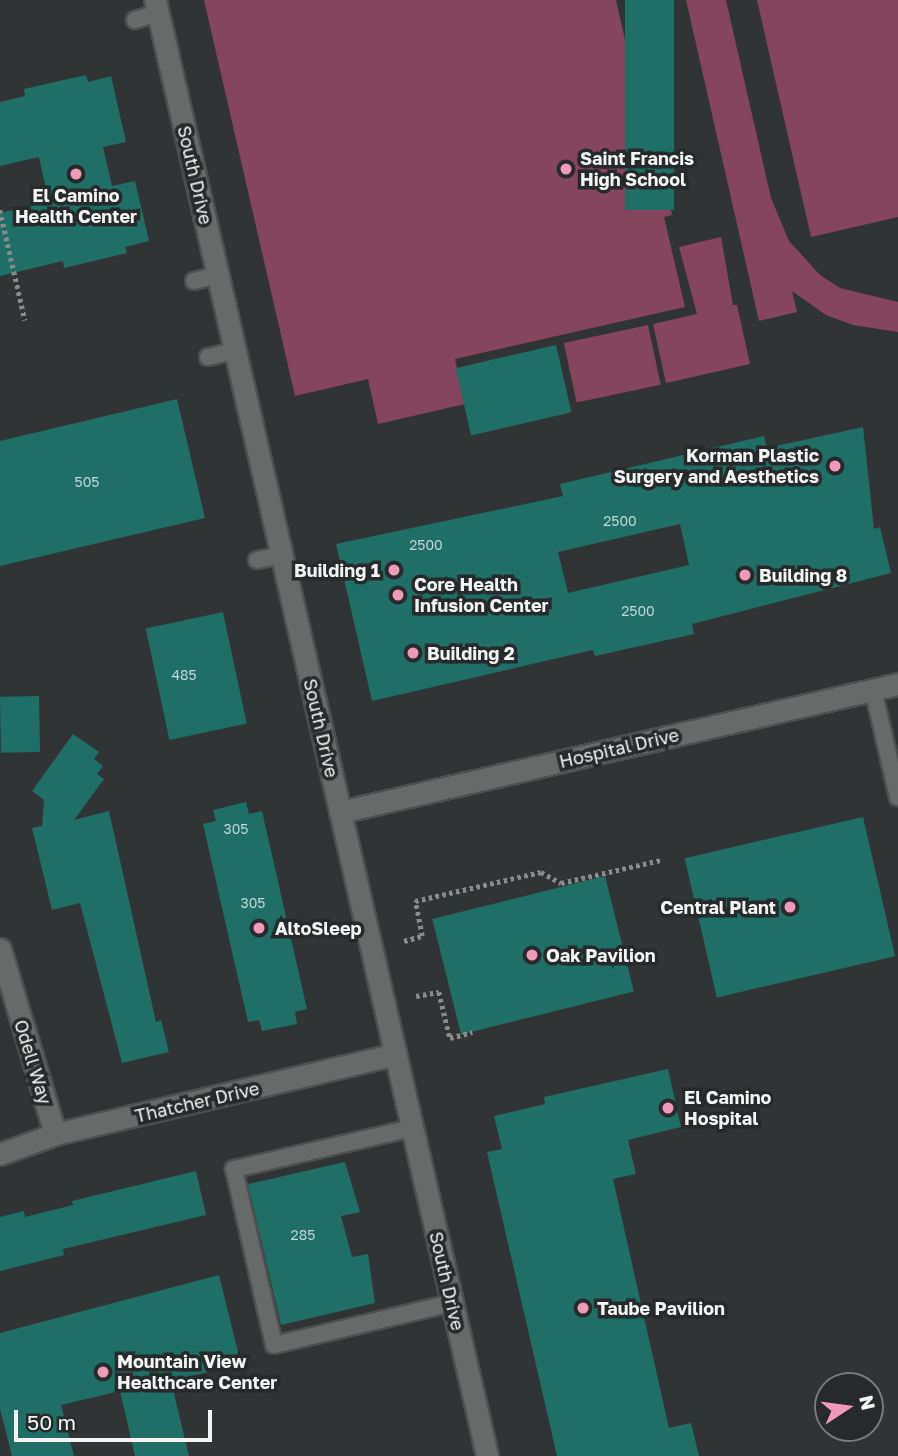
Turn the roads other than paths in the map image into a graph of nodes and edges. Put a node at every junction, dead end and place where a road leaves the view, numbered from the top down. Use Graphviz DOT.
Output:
graph roads {
  1 [pos="157,6"];
  2 [pos="135,20"];
  3 [pos="218,275"];
  4 [pos="194,281"];
  5 [pos="235,351"];
  6 [pos="208,357"];
  7 [pos="282,555"];
  8 [pos="257,560"];
  9 [pos="898,684"];
  10 [pos="873,690"];
  11 [pos="896,790"];
  12 [pos="340,811"];
  13 [pos="0,949"];
  14 [pos="395,1054"];
  15 [pos="412,1128"];
  16 [pos="55,1135"];
  17 [pos="0,1154"];
  18 [pos="453,1303"];
  19 [pos="487,1456"];
  1 -- 2 [label="lane"];
  1 -- 3 [label="street, South Drive"];
  3 -- 4 [label="lane"];
  3 -- 5 [label="street, South Drive"];
  5 -- 6 [label="lane"];
  5 -- 7 [label="street, South Drive"];
  7 -- 8 [label="lane"];
  7 -- 12 [label="street, South Drive"];
  9 -- 10 [label="street, Hospital Drive"];
  10 -- 11 [label="lane"];
  10 -- 12 [label="street, Hospital Drive"];
  12 -- 14 [label="street, South Drive"];
  13 -- 16 [label="street, Odell Way"];
  14 -- 15 [label="street, South Drive"];
  14 -- 16 [label="street, Thatcher Drive"];
  15 -- 18 [label="street, South Drive"];
  15 -- 18 [label="lane"];
  16 -- 17 [label="street, Thatcher Drive"];
  18 -- 19 [label="street, South Drive"];
}
